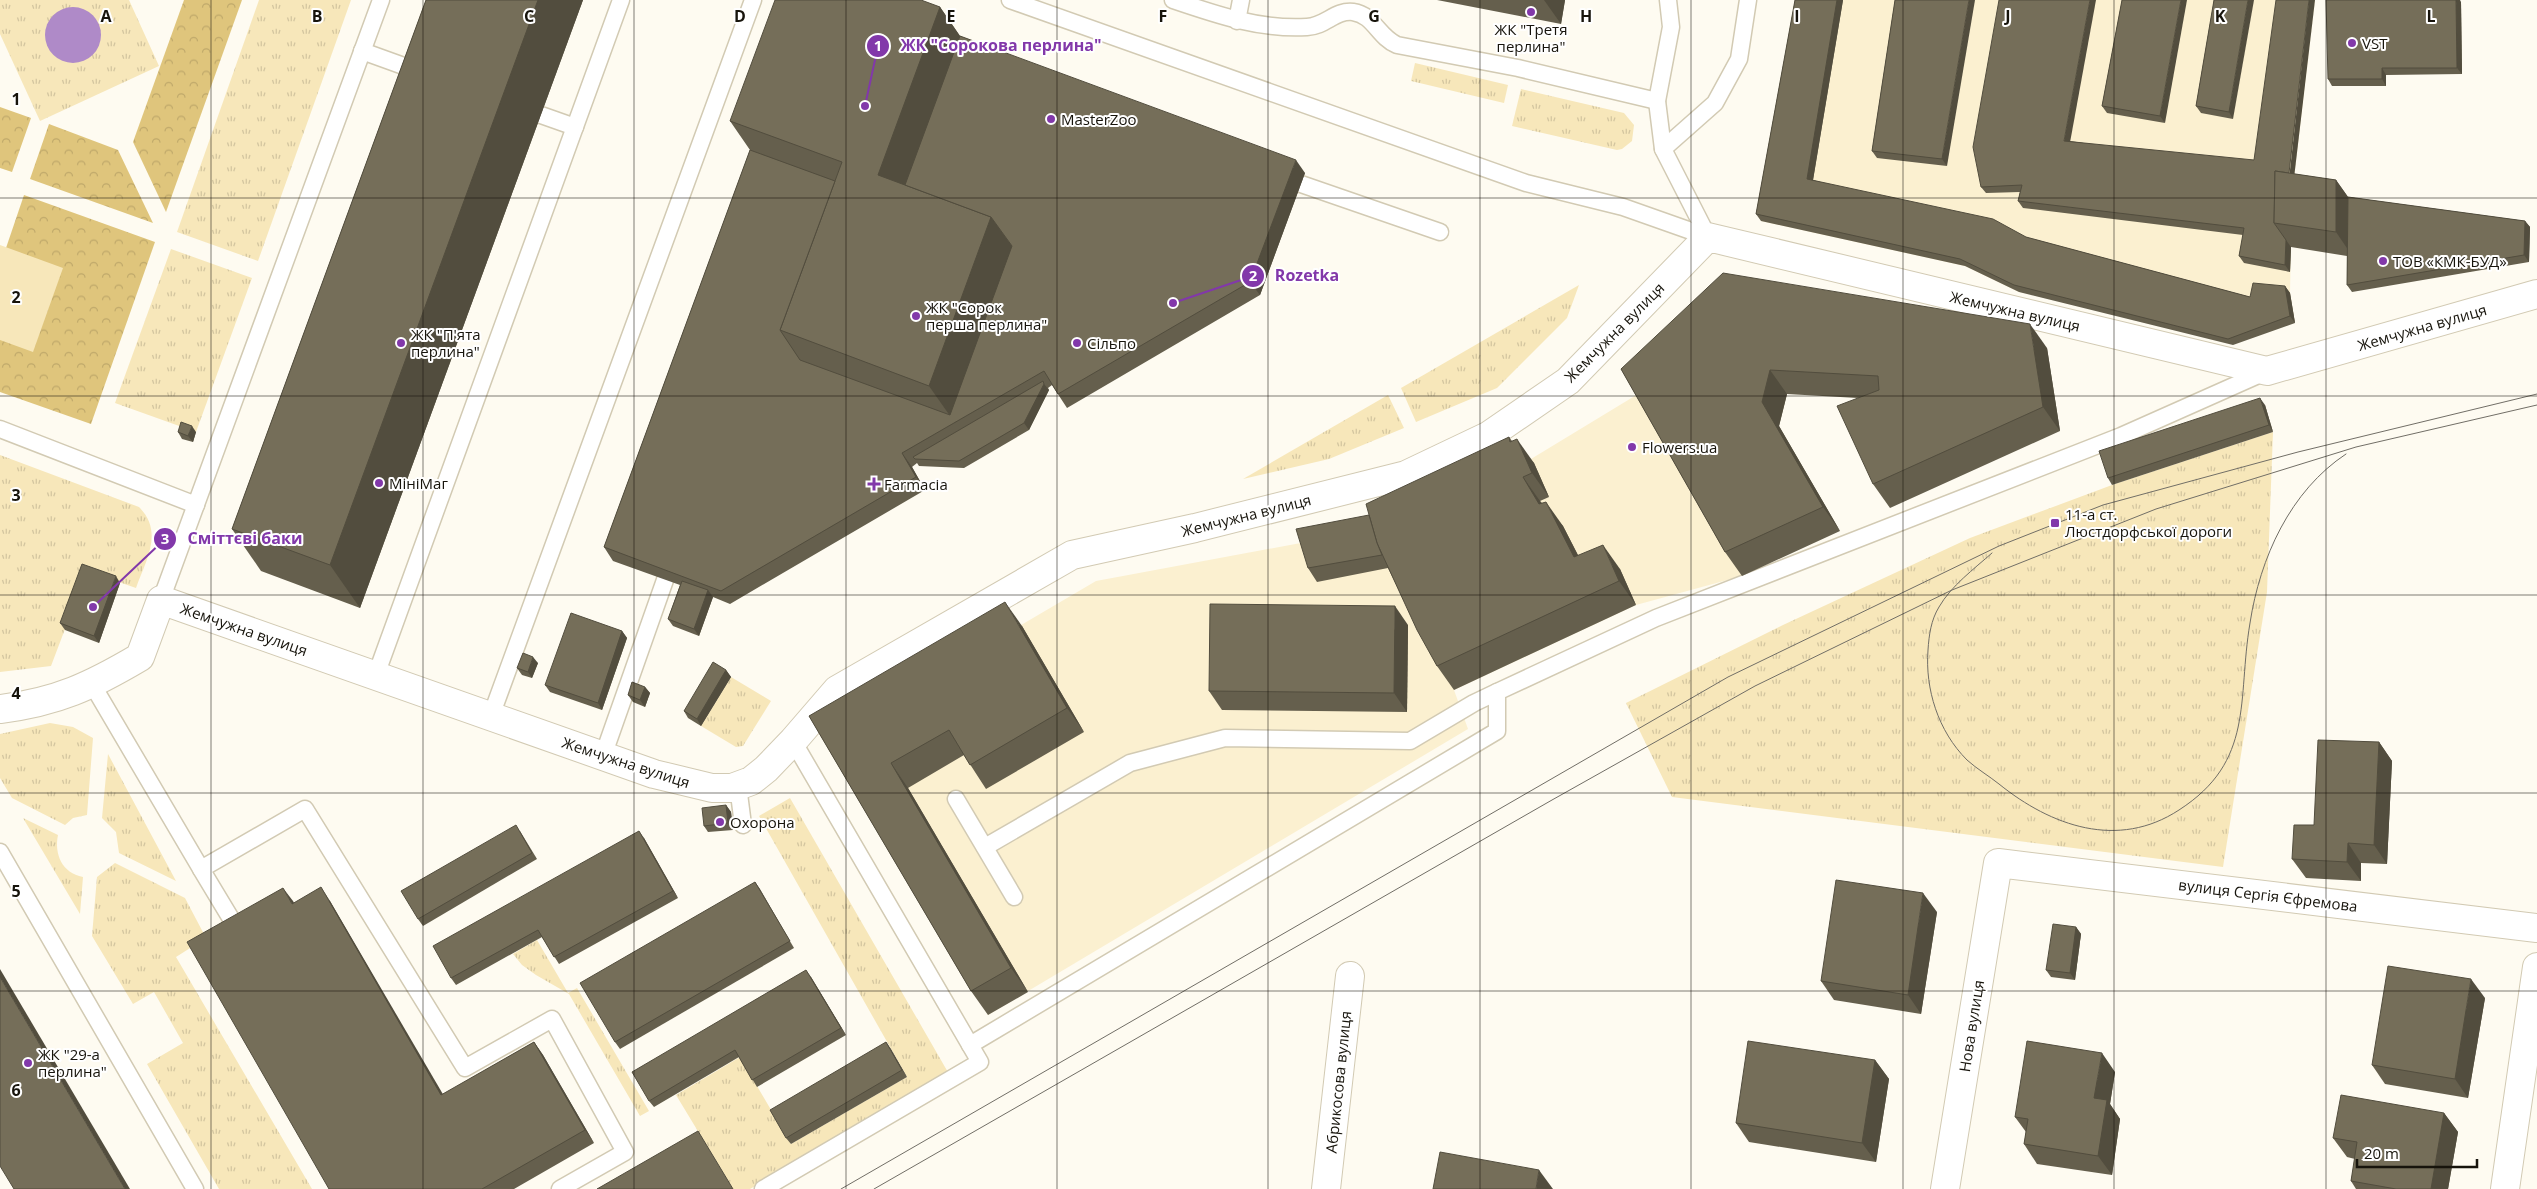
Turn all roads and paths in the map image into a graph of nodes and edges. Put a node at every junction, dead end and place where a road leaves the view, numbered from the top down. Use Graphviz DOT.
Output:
graph roads {
  1 [pos="380,0"];
  2 [pos="621,0"];
  3 [pos="753,0"];
  4 [pos="1010,0"];
  5 [pos="1173,0"];
  6 [pos="1241,0"];
  7 [pos="1668,0"];
  8 [pos="1748,0"];
  9 [pos="1237,21"];
  10 [pos="362,52"];
  11 [pos="442,80"];
  12 [pos="1657,101"];
  13 [pos="541,116"];
  14 [pos="575,127"];
  15 [pos="1663,149"];
  16 [pos="1301,184"];
  17 [pos="1440,232"];
  18 [pos="1708,237"];
  19 [pos="2537,294"];
  20 [pos="2267,371"];
  21 [pos="0,429"];
  22 [pos="196,505"];
  23 [pos="665,580"];
  24 [pos="161,600"];
  25 [pos="376,675"];
  26 [pos="92,684"];
  27 [pos="1497,692"];
  28 [pos="0,709"];
  29 [pos="491,716"];
  30 [pos="797,736"];
  31 [pos="603,756"];
  32 [pos="738,786"];
  33 [pos="956,799"];
  34 [pos="743,825"];
  35 [pos="985,847"];
  36 [pos="0,852"];
  37 [pos="1998,863"];
  38 [pos="201,869"];
  39 [pos="1014,897"];
  40 [pos="2537,928"];
  41 [pos="239,932"];
  42 [pos="2537,967"];
  43 [pos="1350,976"];
  44 [pos="975,1042"];
  45 [pos="195,1189"];
  46 [pos="560,1189"];
  47 [pos="763,1189"];
  48 [pos="1326,1189"];
  49 [pos="1945,1189"];
  50 [pos="2505,1189"];
  1 -- 10 [label="lane"];
  2 -- 14 [label="lane"];
  3 -- 29 [label="lane"];
  4 -- 18 [label="lane"];
  5 -- 9 [label="lane"];
  6 -- 9 [label="lane"];
  7 -- 12 [label="lane"];
  8 -- 15 [label="lane"];
  9 -- 12 [label="lane"];
  10 -- 11 [label="lane"];
  10 -- 22 [label="lane"];
  12 -- 15 [label="lane"];
  13 -- 14 [label="lane"];
  14 -- 25 [label="lane"];
  15 -- 18 [label="lane"];
  16 -- 17 [label="lane"];
  18 -- 20 [label="street, Жемчужна вулиця"];
  18 -- 30 [label="street, Жемчужна вулиця"];
  19 -- 20 [label="street, Жемчужна вулиця"];
  20 -- 27 [label="lane"];
  21 -- 22 [label="lane"];
  22 -- 24 [label="lane"];
  23 -- 31 [label="lane"];
  24 -- 25 [label="street, Жемчужна вулиця"];
  24 -- 26 [label="street, Жемчужна вулиця"];
  25 -- 29 [label="street, Жемчужна вулиця"];
  26 -- 28 [label="street, Жемчужна вулиця"];
  26 -- 38 [label="lane"];
  27 -- 35 [label="lane"];
  27 -- 44 [label="lane"];
  29 -- 31 [label="street, Жемчужна вулиця"];
  30 -- 32 [label="street, Жемчужна вулиця"];
  30 -- 44 [label="lane"];
  31 -- 32 [label="street, Жемчужна вулиця"];
  32 -- 34 [label="lane"];
  33 -- 35 [label="lane"];
  35 -- 39 [label="lane"];
  36 -- 45 [label="lane"];
  37 -- 40 [label="street, вулиця Сергія Єфремова"];
  37 -- 49 [label="street, Нова вулиця"];
  38 -- 41 [label="lane"];
  38 -- 46 [label="lane"];
  42 -- 50 [label="street"];
  43 -- 48 [label="street, Абрикосова вулиця"];
  44 -- 47 [label="lane"];
}
